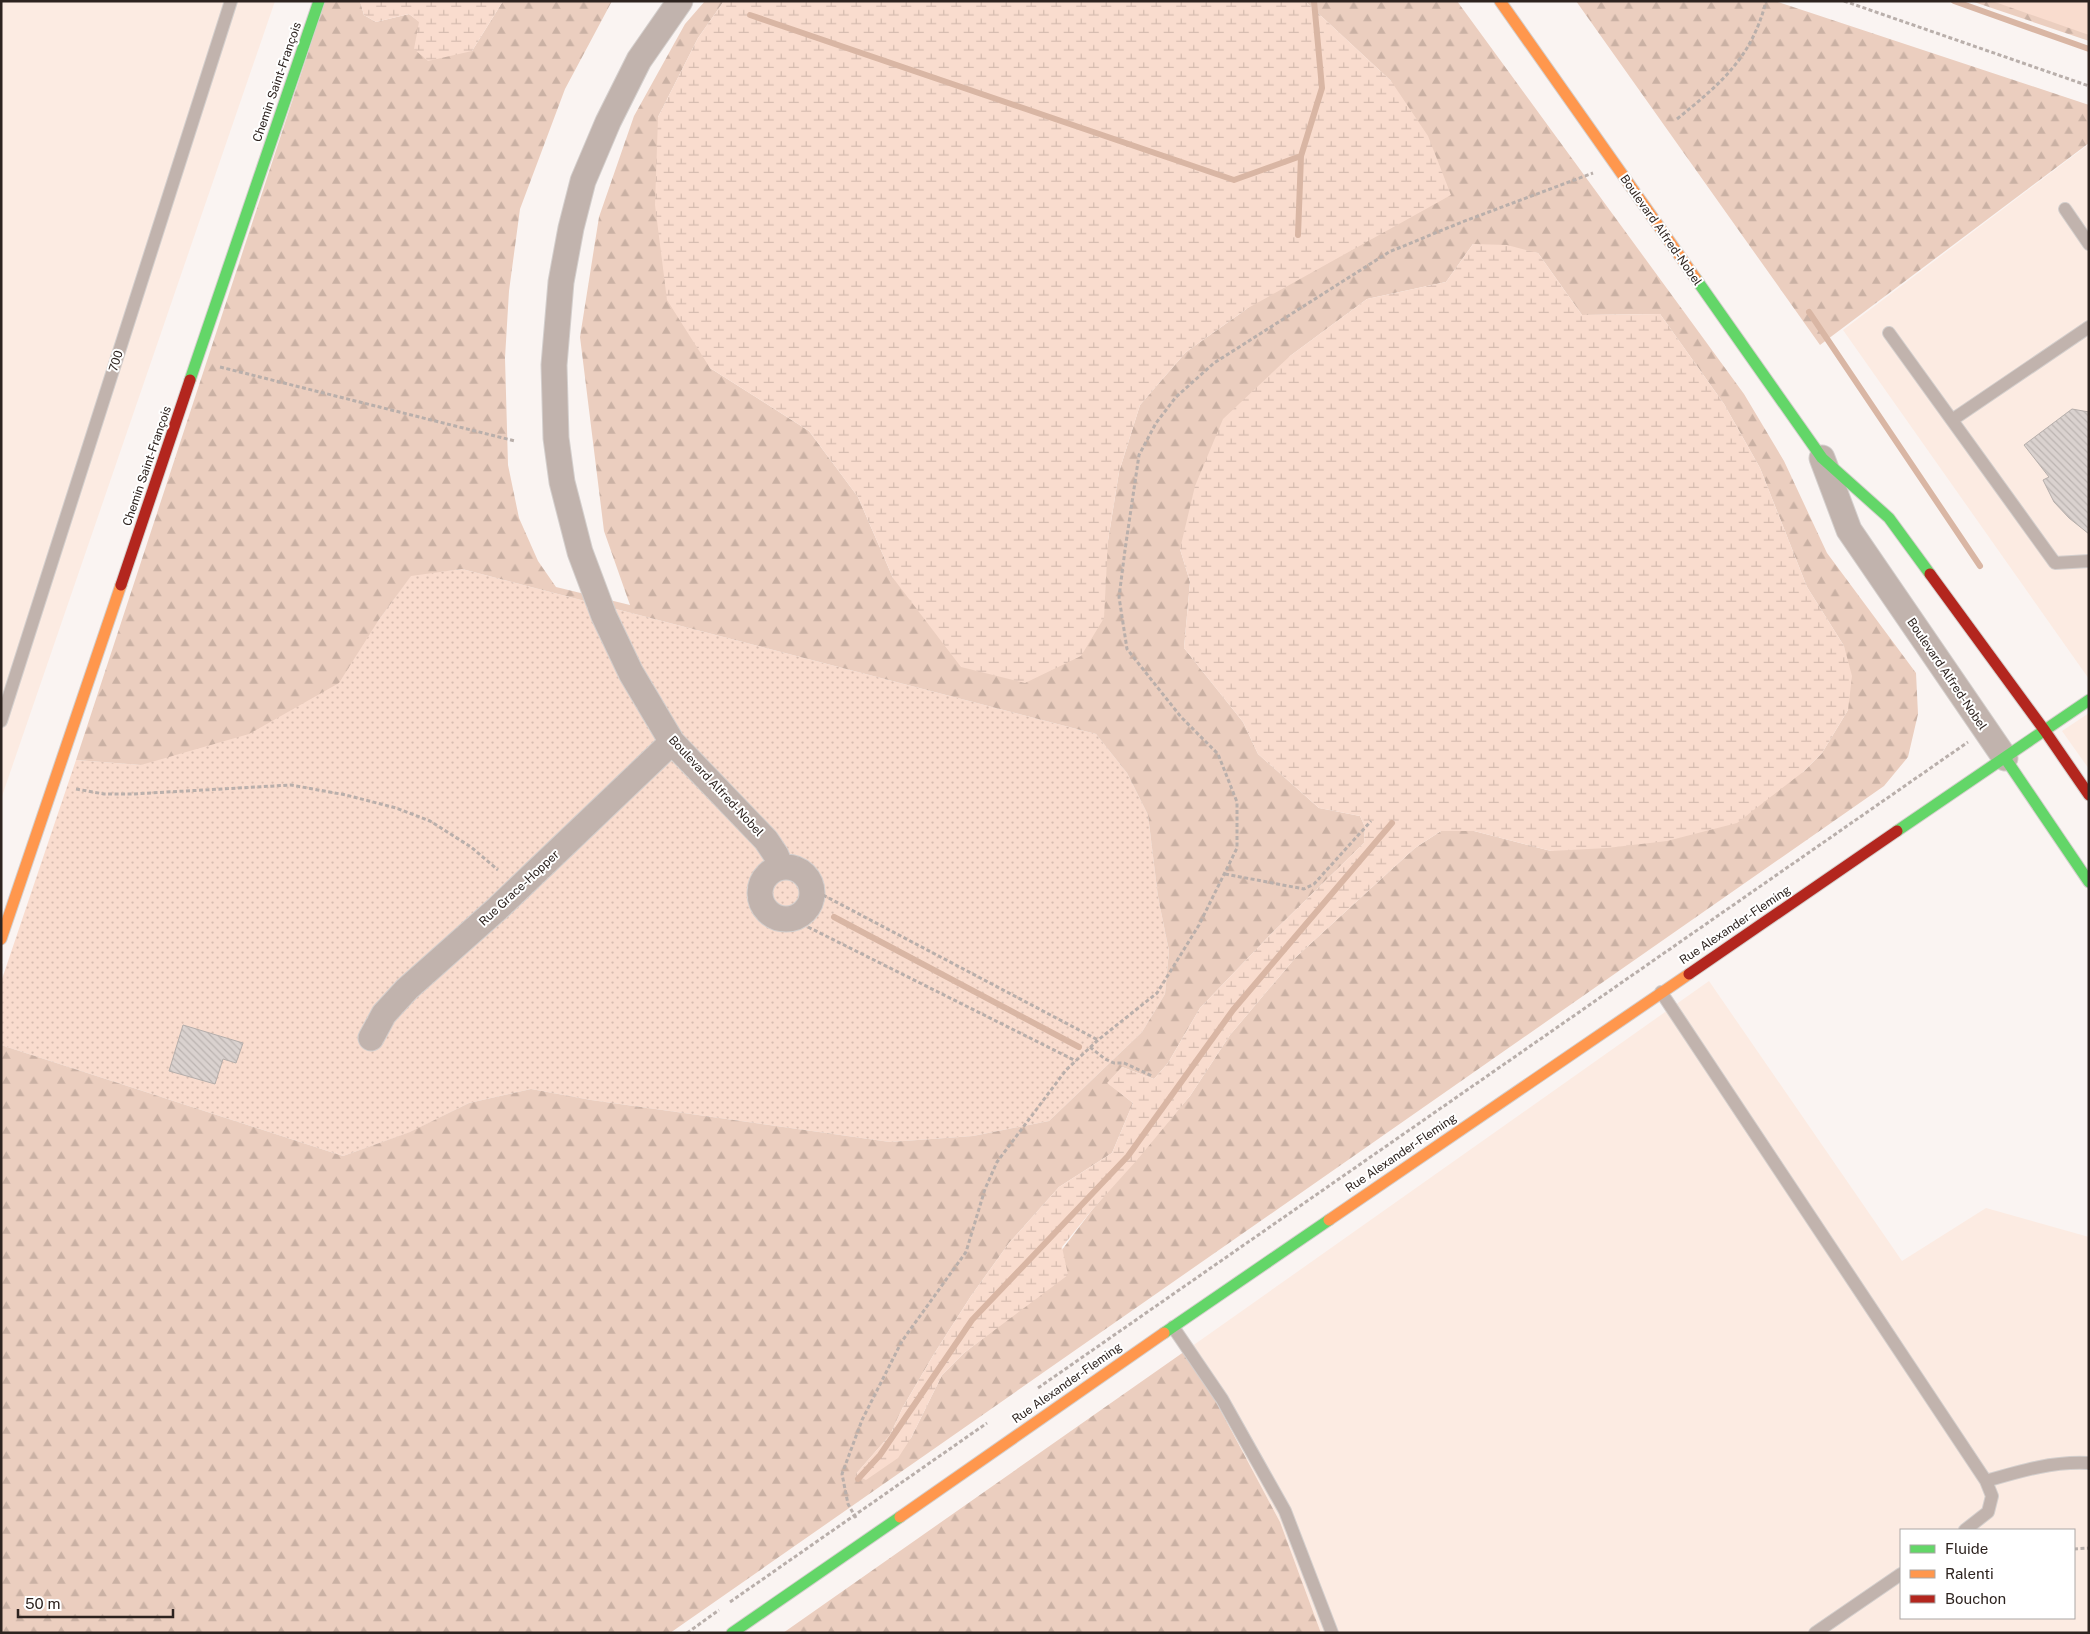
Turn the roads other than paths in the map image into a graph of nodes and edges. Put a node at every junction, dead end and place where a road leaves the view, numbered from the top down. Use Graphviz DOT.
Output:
graph roads {
  1 [pos="231,1"];
  2 [pos="319,1"];
  3 [pos="680,1"];
  4 [pos="1500,1"];
  5 [pos="2064,209"];
  6 [pos="2089,244"];
  7 [pos="2089,327"];
  8 [pos="1889,332"];
  9 [pos="1952,420"];
  10 [pos="1822,458"];
  11 [pos="2089,561"];
  12 [pos="2089,700"];
  13 [pos="1,721"];
  14 [pos="2045,731"];
  15 [pos="672,742"];
  16 [pos="2005,758"];
  17 [pos="2089,795"];
  18 [pos="781,867"];
  19 [pos="2089,882"];
  20 [pos="1,939"];
  21 [pos="1661,992"];
  22 [pos="371,1038"];
  23 [pos="1172,1327"];
  24 [pos="2089,1463"];
  25 [pos="1986,1481"];
  26 [pos="1966,1529"];
  27 [pos="1900,1575"];
  28 [pos="732,1633"];
  29 [pos="1332,1633"];
  30 [pos="1815,1633"];
  1 -- 13 [label="lane, 700"];
  2 -- 20 [label="street, Chemin Saint-François"];
  3 -- 15 [label="street, Boulevard Alfred-Nobel"];
  4 -- 10 [label="street, Boulevard Alfred-Nobel"];
  5 -- 6 [label="lane"];
  7 -- 9 [label="lane"];
  8 -- 9 [label="lane"];
  9 -- 11 [label="lane"];
  10 -- 14 [label="street, Boulevard Alfred-Nobel"];
  10 -- 16 [label="street, Boulevard Alfred-Nobel"];
  12 -- 14 [label="street, Rue Alexander-Fleming"];
  14 -- 16 [label="street, Rue Alexander-Fleming"];
  14 -- 17 [label="street, Boulevard Alfred-Nobel"];
  15 -- 18 [label="street, Boulevard Alfred-Nobel"];
  15 -- 22 [label="street, Rue Grace-Hopper"];
  16 -- 19 [label="street, Boulevard Alfred-Nobel"];
  16 -- 21 [label="street, Rue Alexander-Fleming"];
  21 -- 23 [label="street, Rue Alexander-Fleming"];
  21 -- 25 [label="lane"];
  23 -- 28 [label="street, Rue Alexander-Fleming"];
  23 -- 29 [label="lane"];
  24 -- 25 [label="lane"];
  25 -- 26 [label="lane"];
  27 -- 30 [label="lane"];
}
